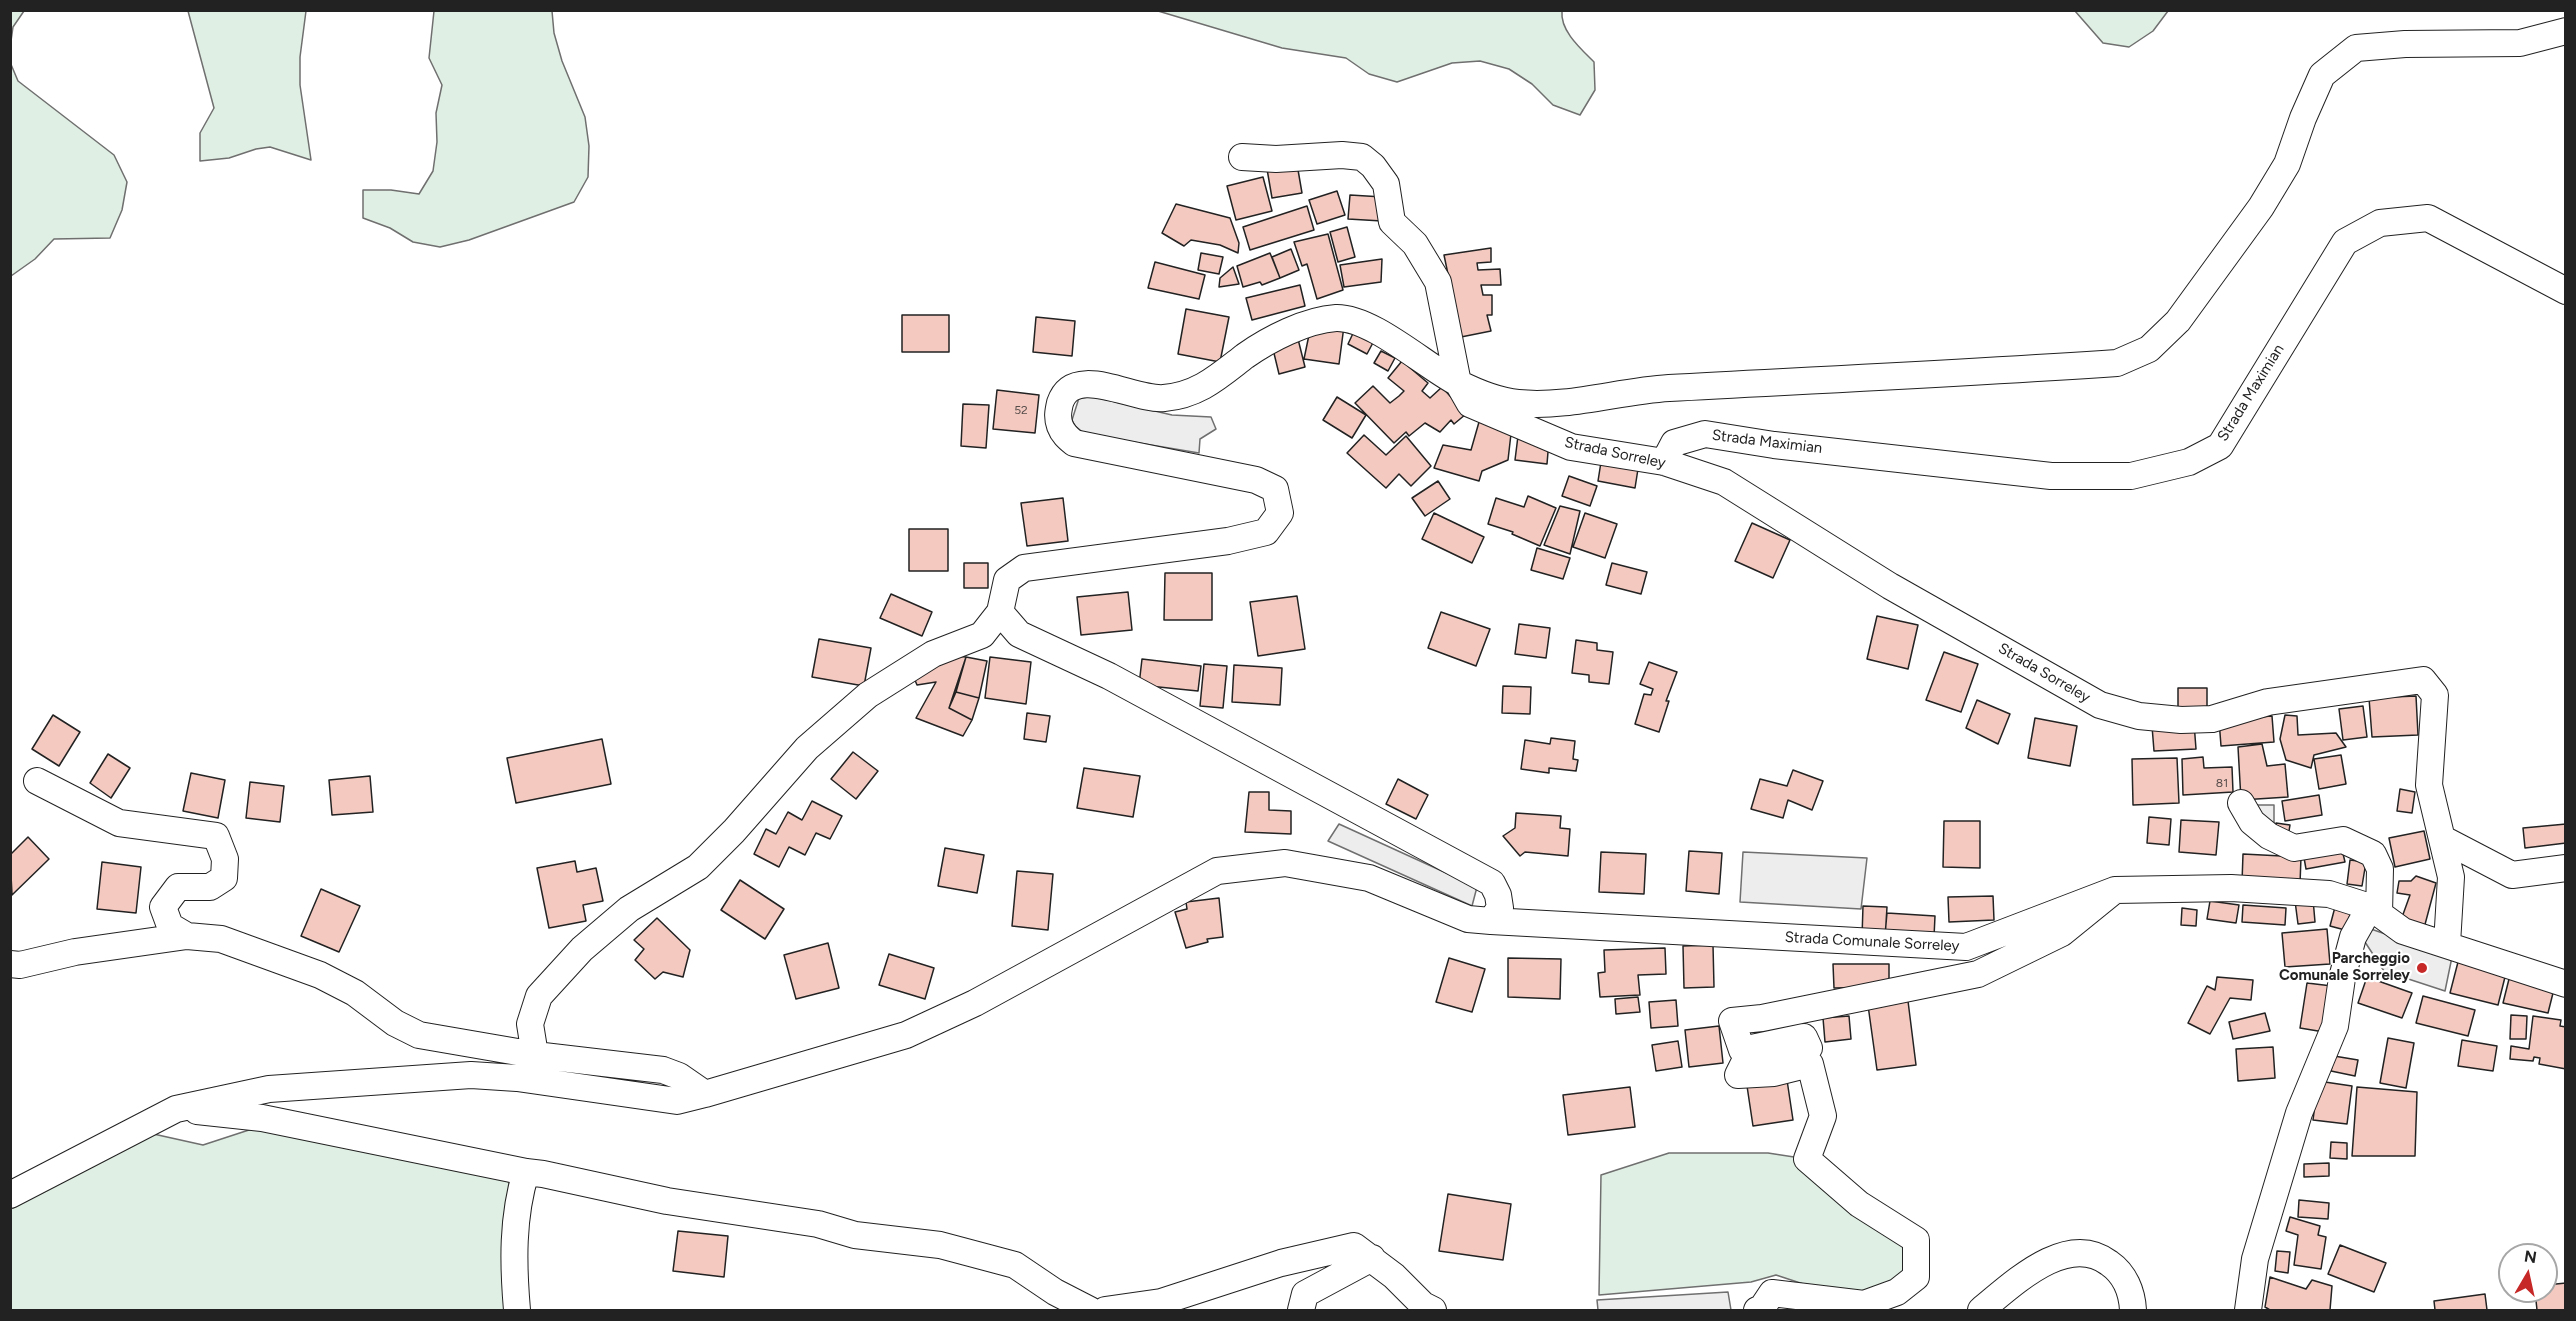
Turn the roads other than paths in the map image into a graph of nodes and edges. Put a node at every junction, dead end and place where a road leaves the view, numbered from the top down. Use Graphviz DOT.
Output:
graph roads {
  1 [pos="2565,31"];
  2 [pos="1242,157"];
  3 [pos="2565,291"];
  4 [pos="1458,383"];
  5 [pos="1664,462"];
  6 [pos="1000,612"];
  7 [pos="38,781"];
  8 [pos="2241,803"];
  9 [pos="2443,839"];
  10 [pos="2565,868"];
  11 [pos="2115,890"];
  12 [pos="2374,910"];
  13 [pos="1491,921"];
  14 [pos="187,936"];
  15 [pos="2447,944"];
  16 [pos="10,964"];
  17 [pos="2565,984"];
  18 [pos="535,1054"];
  19 [pos="705,1094"];
  20 [pos="176,1108"];
  21 [pos="526,1172"];
  22 [pos="10,1194"];
  23 [pos="1372,1258"];
  24 [pos="517,1311"];
  25 [pos="1090,1311"];
  26 [pos="1105,1311"];
  27 [pos="1301,1311"];
  28 [pos="1433,1311"];
  29 [pos="1757,1311"];
  30 [pos="1981,1311"];
  31 [pos="2133,1311"];
  32 [pos="2248,1311"];
  1 -- 4 [label="street"];
  2 -- 4 [label="street"];
  3 -- 5 [label="street, Strada Maximian"];
  4 -- 5 [label="street, Strada Sorreley"];
  4 -- 6 [label="street"];
  5 -- 9 [label="street, Strada Sorreley"];
  6 -- 13 [label="street"];
  6 -- 18 [label="street"];
  7 -- 14 [label="street"];
  8 -- 12 [label="street"];
  9 -- 10 [label="street"];
  9 -- 15 [label="street, Strada Sorreley"];
  11 -- 12 [label="street, Strada Comunale Sorreley"];
  11 -- 13 [label="street, Strada Comunale Sorreley"];
  11 -- 29 [label="street"];
  12 -- 15 [label="street, Strada Comunale Sorreley"];
  12 -- 32 [label="street"];
  13 -- 19 [label="street, Strada Comunale Sorreley"];
  14 -- 16 [label="street"];
  14 -- 18 [label="street"];
  15 -- 17 [label="street, Strada Comunale Sorreley"];
  18 -- 19 [label="street"];
  19 -- 20 [label="street, Strada Comunale Sorreley"];
  20 -- 21 [label="street"];
  20 -- 22 [label="street, Strada Comunale Sorreley"];
  21 -- 24 [label="street"];
  21 -- 25 [label="street"];
  23 -- 26 [label="street"];
  23 -- 27 [label="street"];
  23 -- 28 [label="street"];
  30 -- 31 [label="street"];
}
